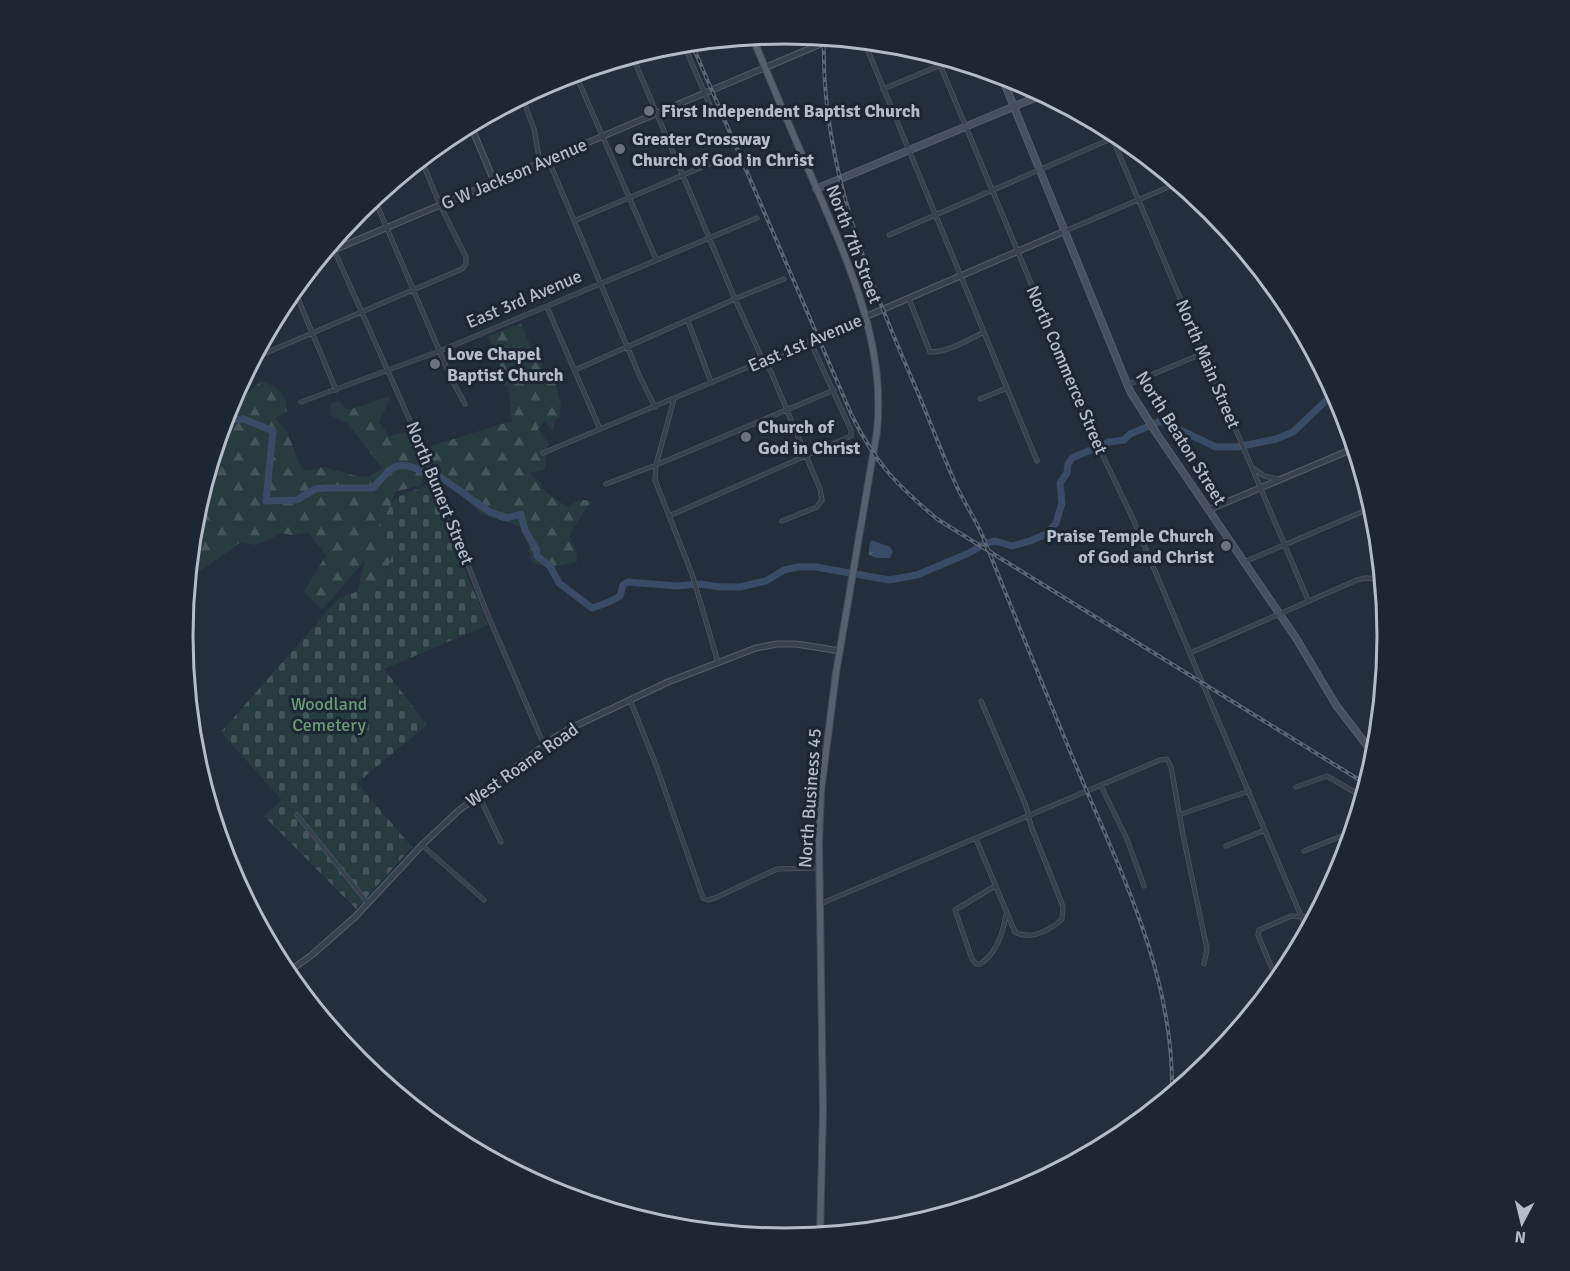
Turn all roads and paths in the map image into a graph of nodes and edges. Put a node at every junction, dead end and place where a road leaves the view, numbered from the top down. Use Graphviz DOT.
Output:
graph roads {
  1 [pos="755,45"];
  2 [pos="818,45"];
  3 [pos="868,50"];
  4 [pos="687,52"];
  5 [pos="635,63"];
  6 [pos="940,65"];
  7 [pos="765,67"];
  8 [pos="579,81"];
  9 [pos="1006,87"];
  10 [pos="884,88"];
  11 [pos="705,92"];
  12 [pos="1033,99"];
  13 [pos="525,104"];
  14 [pos="1014,107"];
  15 [pos="712,110"];
  16 [pos="656,113"];
  17 [pos="967,127"];
  18 [pos="474,132"];
  19 [pos="603,136"];
  20 [pos="1108,140"];
  21 [pos="1114,143"];
  22 [pos="909,151"];
  23 [pos="548,159"];
  24 [pos="540,162"];
  25 [pos="714,162"];
  26 [pos="424,167"];
  27 [pos="1041,169"];
  28 [pos="682,174"];
  29 [pos="494,181"];
  30 [pos="1170,186"];
  31 [pos="816,189"];
  32 [pos="992,189"];
  33 [pos="629,197"];
  34 [pos="1138,200"];
  35 [pos="440,205"];
  36 [pos="377,206"];
  37 [pos="935,214"];
  38 [pos="757,218"];
  39 [pos="574,221"];
  40 [pos="386,227"];
  41 [pos="1065,231"];
  42 [pos="889,235"];
  43 [pos="710,237"];
  44 [pos="343,242"];
  45 [pos="334,252"];
  46 [pos="1017,252"];
  47 [pos="656,259"];
  48 [pos="961,276"];
  49 [pos="784,279"];
  50 [pos="601,283"];
  51 [pos="413,289"];
  52 [pos="909,298"];
  53 [pos="298,299"];
  54 [pos="735,299"];
  55 [pos="547,307"];
  56 [pos="361,312"];
  57 [pos="866,317"];
  58 [pos="688,321"];
  59 [pos="984,332"];
  60 [pos="312,333"];
  61 [pos="810,341"];
  62 [pos="628,347"];
  63 [pos="440,351"];
  64 [pos="265,353"];
  65 [pos="1204,353"];
  66 [pos="764,360"];
  67 [pos="876,367"];
  68 [pos="575,370"];
  69 [pos="389,371"];
  70 [pos="711,382"];
  71 [pos="1127,385"];
  72 [pos="1007,388"];
  73 [pos="336,390"];
  74 [pos="834,390"];
  75 [pos="674,399"];
  76 [pos="980,399"];
  77 [pos="301,402"];
  78 [pos="465,404"];
  79 [pos="655,407"];
  80 [pos="787,410"];
  81 [pos="600,429"];
  82 [pos="1347,450"];
  83 [pos="543,453"];
  84 [pos="807,456"];
  85 [pos="1037,461"];
  86 [pos="656,465"];
  87 [pos="1252,468"];
  88 [pos="1282,479"];
  89 [pos="606,484"];
  90 [pos="1260,488"];
  91 [pos="1208,510"];
  92 [pos="1364,511"];
  93 [pos="669,516"];
  94 [pos="782,521"];
  95 [pos="1285,544"];
  96 [pos="1244,562"];
  97 [pos="1374,579"];
  98 [pos="1308,600"];
  99 [pos="1279,612"];
  100 [pos="840,651"];
  101 [pos="1190,653"];
  102 [pos="718,663"];
  103 [pos="629,699"];
  104 [pos="981,701"];
  105 [pos="1367,745"];
  106 [pos="544,746"];
  107 [pos="1101,786"];
  108 [pos="1296,788"];
  109 [pos="1249,791"];
  110 [pos="1356,793"];
  111 [pos="478,794"];
  112 [pos="1180,814"];
  113 [pos="297,816"];
  114 [pos="1028,816"];
  115 [pos="1265,830"];
  116 [pos="1342,836"];
  117 [pos="976,839"];
  118 [pos="501,842"];
  119 [pos="422,845"];
  120 [pos="1226,846"];
  121 [pos="1304,851"];
  122 [pos="820,867"];
  123 [pos="995,886"];
  124 [pos="1144,886"];
  125 [pos="484,900"];
  126 [pos="368,903"];
  127 [pos="820,904"];
  128 [pos="1006,914"];
  129 [pos="1302,916"];
  130 [pos="1306,917"];
  131 [pos="1304,921"];
  132 [pos="1204,964"];
  133 [pos="295,967"];
  134 [pos="1273,970"];
  135 [pos="820,1226"];
  1 -- 7 [label="main road, North 7th Street"];
  2 -- 7 [label="street, G W Jackson Avenue"];
  3 -- 10 [label="street"];
  4 -- 11 [label="street"];
  5 -- 16 [label="street"];
  6 -- 10 [label="street"];
  6 -- 17 [label="street, North Commerce Street"];
  7 -- 11 [label="street, G W Jackson Avenue"];
  7 -- 31 [label="main road, North 7th Street"];
  8 -- 19 [label="street"];
  9 -- 14 [label="main road, North Beaton Street"];
  10 -- 22 [label="street"];
  11 -- 15 [label="street"];
  11 -- 16 [label="street, G W Jackson Avenue"];
  12 -- 14 [label="main road"];
  13 -- 24 [label="street"];
  14 -- 17 [label="main road"];
  14 -- 27 [label="main road, North Beaton Street"];
  16 -- 19 [label="street, G W Jackson Avenue"];
  16 -- 28 [label="street"];
  17 -- 22 [label="main road"];
  17 -- 32 [label="street, North Commerce Street"];
  18 -- 29 [label="street"];
  19 -- 23 [label="street, G W Jackson Avenue"];
  19 -- 33 [label="street"];
  20 -- 27 [label="street"];
  21 -- 34 [label="street, North Main Street"];
  22 -- 31 [label="main road"];
  22 -- 37 [label="street"];
  23 -- 24 [label="street, G W Jackson Avenue"];
  23 -- 39 [label="street"];
  24 -- 29 [label="street, G W Jackson Avenue"];
  25 -- 28 [label="street"];
  26 -- 35 [label="street"];
  27 -- 32 [label="street"];
  27 -- 41 [label="main road, North Beaton Street"];
  28 -- 33 [label="street"];
  28 -- 43 [label="street"];
  29 -- 35 [label="street, G W Jackson Avenue"];
  30 -- 34 [label="street"];
  31 -- 57 [label="main road, North 7th Street"];
  32 -- 37 [label="street"];
  32 -- 46 [label="street, North Commerce Street"];
  33 -- 39 [label="street"];
  33 -- 47 [label="street"];
  34 -- 41 [label="street"];
  34 -- 65 [label="street, North Main Street"];
  35 -- 40 [label="street, G W Jackson Avenue"];
  35 -- 51 [label="street"];
  36 -- 40 [label="street"];
  37 -- 42 [label="street"];
  37 -- 48 [label="street"];
  38 -- 43 [label="street, East 3rd Avenue"];
  39 -- 50 [label="street"];
  40 -- 44 [label="street, G W Jackson Avenue"];
  40 -- 51 [label="street"];
  41 -- 46 [label="street, East 1st Avenue"];
  41 -- 71 [label="main road, North Beaton Street"];
  43 -- 47 [label="street, East 3rd Avenue"];
  43 -- 54 [label="street"];
  45 -- 56 [label="street, North Bunert Street"];
  46 -- 48 [label="street, East 1st Avenue"];
  46 -- 101 [label="street, North Commerce Street"];
  47 -- 50 [label="street, East 3rd Avenue"];
  48 -- 52 [label="street, East 1st Avenue"];
  48 -- 59 [label="street"];
  49 -- 54 [label="street"];
  50 -- 55 [label="street, East 3rd Avenue"];
  50 -- 62 [label="street"];
  51 -- 56 [label="street"];
  51 -- 63 [label="street"];
  52 -- 57 [label="street, East 1st Avenue"];
  52 -- 59 [label="street"];
  53 -- 60 [label="street"];
  54 -- 58 [label="street"];
  54 -- 66 [label="street"];
  55 -- 63 [label="street, East 3rd Avenue"];
  55 -- 68 [label="street"];
  56 -- 60 [label="street"];
  56 -- 69 [label="street, North Bunert Street"];
  57 -- 61 [label="street, East 1st Avenue"];
  57 -- 67 [label="main road, North 7th Street"];
  58 -- 62 [label="street"];
  58 -- 70 [label="street"];
  59 -- 72 [label="street"];
  60 -- 64 [label="street"];
  60 -- 73 [label="street"];
  61 -- 66 [label="street, East 1st Avenue"];
  61 -- 74 [label="street"];
  62 -- 68 [label="street"];
  62 -- 79 [label="street"];
  63 -- 69 [label="street, East 3rd Avenue"];
  63 -- 78 [label="street"];
  65 -- 71 [label="street"];
  65 -- 87 [label="street, North Main Street"];
  66 -- 70 [label="street, East 1st Avenue"];
  66 -- 80 [label="street"];
  67 -- 100 [label="main road, North Business 45"];
  68 -- 81 [label="street"];
  69 -- 73 [label="street, East 3rd Avenue"];
  69 -- 106 [label="street, North Bunert Street"];
  70 -- 75 [label="street, East 1st Avenue"];
  71 -- 91 [label="main road, North Beaton Street"];
  72 -- 76 [label="street"];
  72 -- 85 [label="street"];
  73 -- 77 [label="street, East 3rd Avenue"];
  74 -- 80 [label="street"];
  74 -- 84 [label="street"];
  75 -- 79 [label="street, East 1st Avenue"];
  75 -- 86 [label="street"];
  79 -- 81 [label="street, East 1st Avenue"];
  80 -- 84 [label="street"];
  80 -- 86 [label="street"];
  81 -- 83 [label="street, East 1st Avenue"];
  82 -- 88 [label="street"];
  84 -- 93 [label="street"];
  84 -- 94 [label="street"];
  86 -- 89 [label="street"];
  86 -- 93 [label="street"];
  87 -- 88 [label="street"];
  87 -- 90 [label="street, North Main Street"];
  88 -- 90 [label="street"];
  90 -- 91 [label="street"];
  90 -- 95 [label="street, North Main Street"];
  91 -- 96 [label="main road, North Beaton Street"];
  92 -- 95 [label="street"];
  93 -- 102 [label="street"];
  95 -- 96 [label="street"];
  95 -- 98 [label="street, North Main Street"];
  96 -- 99 [label="main road, North Beaton Street"];
  97 -- 98 [label="street"];
  98 -- 99 [label="street"];
  99 -- 101 [label="street"];
  99 -- 105 [label="main road, North Beaton Street"];
  100 -- 102 [label="street, West Roane Road"];
  100 -- 122 [label="main road, North Business 45"];
  101 -- 109 [label="street, North Commerce Street"];
  102 -- 103 [label="street, West Roane Road"];
  103 -- 106 [label="street, West Roane Road"];
  103 -- 122 [label="street"];
  104 -- 114 [label="street"];
  106 -- 111 [label="street, West Roane Road"];
  107 -- 112 [label="street"];
  107 -- 114 [label="street"];
  107 -- 124 [label="street"];
  108 -- 110 [label="street"];
  109 -- 112 [label="street"];
  109 -- 115 [label="street, North Commerce Street"];
  111 -- 118 [label="street"];
  111 -- 119 [label="street, West Roane Road"];
  112 -- 132 [label="street"];
  113 -- 126 [label="street"];
  114 -- 117 [label="street"];
  114 -- 128 [label="street"];
  115 -- 120 [label="street"];
  115 -- 129 [label="street, North Commerce Street"];
  116 -- 121 [label="street"];
  117 -- 123 [label="street"];
  117 -- 127 [label="street"];
  119 -- 125 [label="street"];
  119 -- 126 [label="street, West Roane Road"];
  122 -- 127 [label="main road, North Business 45"];
  123 -- 128 [label="street"];
  123 -- 128 [label="street"];
  126 -- 133 [label="street, West Roane Road"];
  127 -- 135 [label="main road, North Business 45"];
  129 -- 130 [label="street"];
  129 -- 131 [label="street, North Commerce Street"];
  129 -- 134 [label="street"];
}
